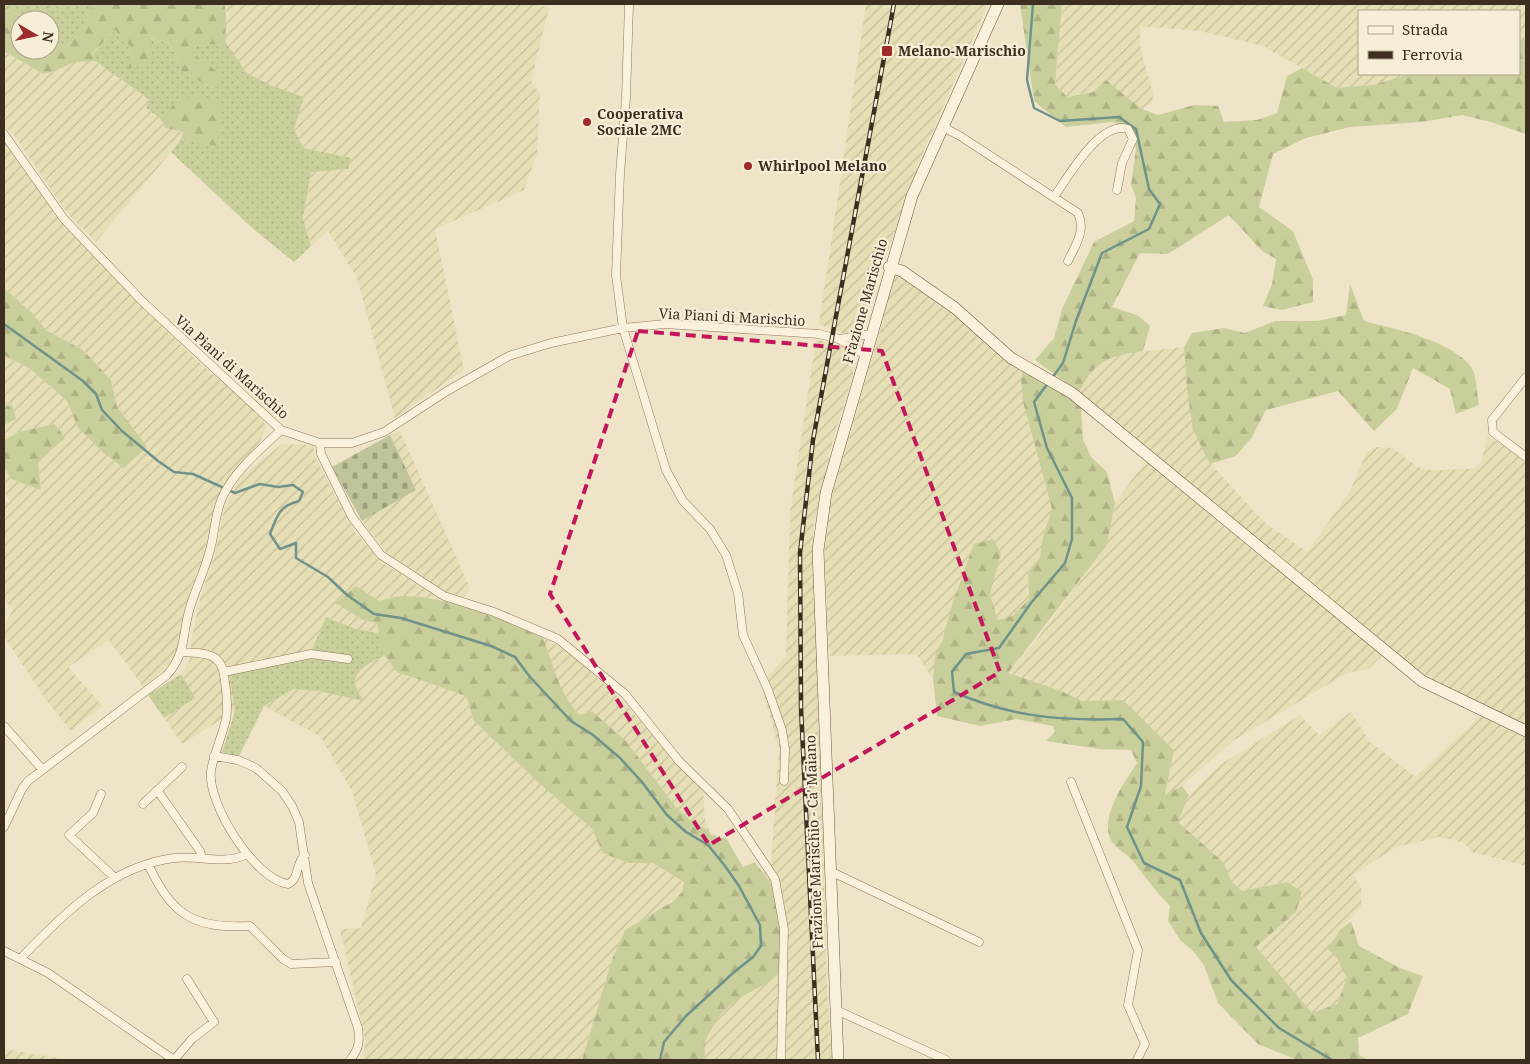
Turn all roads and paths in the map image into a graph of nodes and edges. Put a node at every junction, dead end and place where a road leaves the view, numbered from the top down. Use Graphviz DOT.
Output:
graph roads {
  1 [pos="629,4"];
  2 [pos="998,4"];
  3 [pos="943,127"];
  4 [pos="4,134"];
  5 [pos="1117,190"];
  6 [pos="1054,197"];
  7 [pos="1068,261"];
  8 [pos="889,268"];
  9 [pos="623,328"];
  10 [pos="871,334"];
  11 [pos="839,339"];
  12 [pos="865,355"];
  13 [pos="1526,377"];
  14 [pos="281,430"];
  15 [pos="320,442"];
  16 [pos="1526,457"];
  17 [pos="821,622"];
  18 [pos="182,652"];
  19 [pos="348,659"];
  20 [pos="224,672"];
  21 [pos="4,726"];
  22 [pos="1526,731"];
  23 [pos="214,756"];
  24 [pos="182,767"];
  25 [pos="42,769"];
  26 [pos="784,782"];
  27 [pos="1071,782"];
  28 [pos="158,790"];
  29 [pos="101,794"];
  30 [pos="143,804"];
  31 [pos="4,827"];
  32 [pos="245,855"];
  33 [pos="305,855"];
  34 [pos="202,858"];
  35 [pos="148,864"];
  36 [pos="830,871"];
  37 [pos="114,877"];
  38 [pos="979,942"];
  39 [pos="4,951"];
  40 [pos="21,958"];
  41 [pos="336,962"];
  42 [pos="187,979"];
  43 [pos="836,1010"];
  44 [pos="174,1060"];
  45 [pos="350,1060"];
  46 [pos="781,1060"];
  47 [pos="838,1060"];
  48 [pos="946,1060"];
  49 [pos="1137,1060"];
  1 -- 9 [label="street"];
  2 -- 3 [label="main road, Frazione Marischio"];
  3 -- 6 [label="street"];
  3 -- 8 [label="main road, Frazione Marischio"];
  4 -- 14 [label="street, Via Piani di Marischio"];
  5 -- 6 [label="street"];
  6 -- 7 [label="street"];
  8 -- 10 [label="main road, Frazione Marischio"];
  8 -- 22 [label="main road"];
  9 -- 11 [label="street, Via Piani di Marischio"];
  9 -- 15 [label="street, Via Piani di Marischio"];
  9 -- 26 [label="street"];
  10 -- 11 [label="street"];
  10 -- 12 [label="main road, Frazione Marischio"];
  11 -- 12 [label="street"];
  12 -- 17 [label="main road, Frazione Marischio"];
  13 -- 16 [label="street"];
  14 -- 15 [label="street, Via Piani di Marischio"];
  14 -- 18 [label="street"];
  15 -- 46 [label="street"];
  17 -- 36 [label="main road, Frazione Marischio - Ca' Maiano"];
  18 -- 20 [label="street"];
  18 -- 25 [label="street"];
  19 -- 20 [label="street"];
  20 -- 23 [label="street"];
  21 -- 25 [label="street"];
  23 -- 32 [label="street"];
  23 -- 33 [label="street"];
  24 -- 28 [label="street"];
  25 -- 31 [label="street"];
  27 -- 49 [label="street"];
  28 -- 30 [label="street"];
  28 -- 34 [label="street"];
  29 -- 37 [label="street"];
  32 -- 33 [label="street"];
  32 -- 34 [label="street"];
  33 -- 41 [label="street"];
  34 -- 35 [label="street"];
  35 -- 37 [label="street"];
  35 -- 41 [label="street"];
  36 -- 38 [label="street"];
  36 -- 43 [label="main road, Frazione Marischio - Ca' Maiano"];
  37 -- 40 [label="street"];
  39 -- 40 [label="street"];
  40 -- 44 [label="street"];
  41 -- 45 [label="street"];
  42 -- 44 [label="street"];
  43 -- 47 [label="main road, Frazione Marischio - Ca' Maiano"];
  43 -- 48 [label="street"];
}
